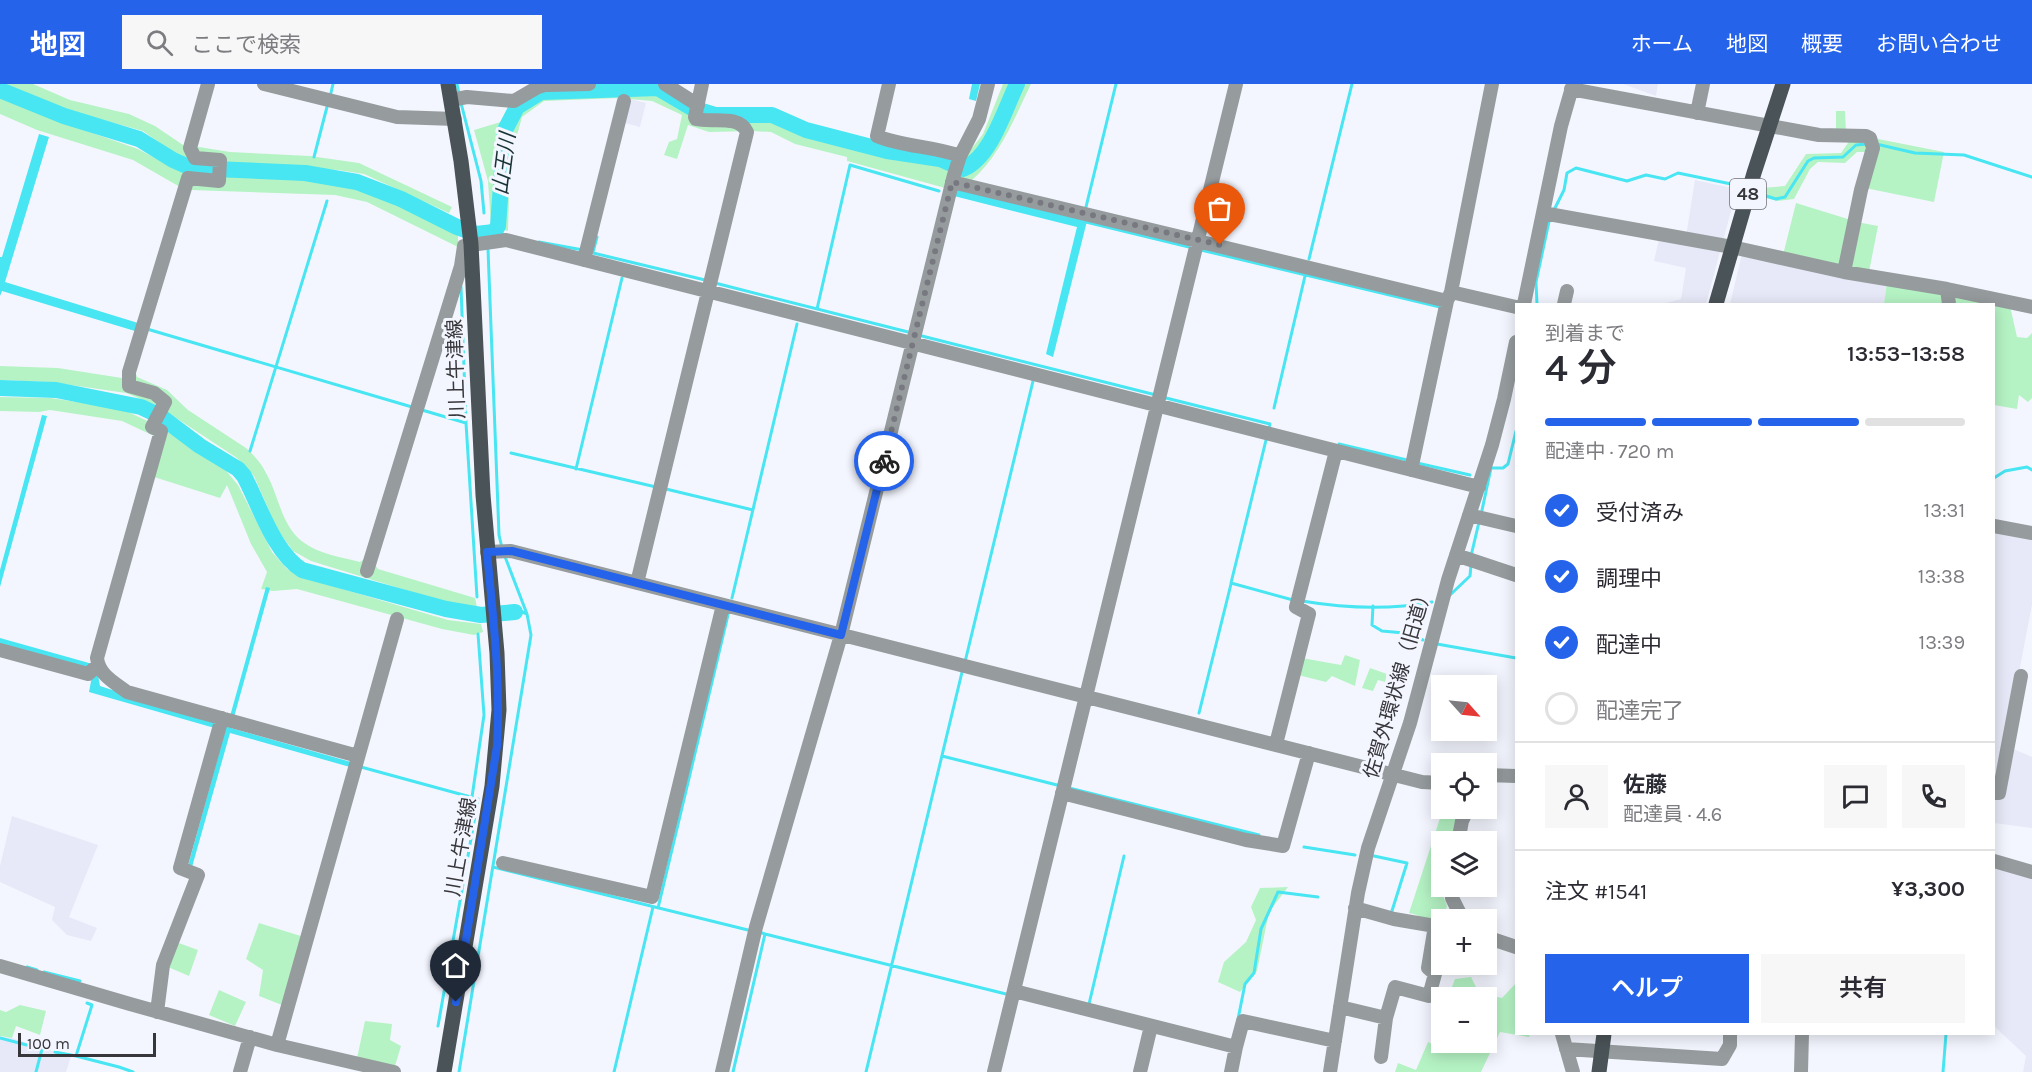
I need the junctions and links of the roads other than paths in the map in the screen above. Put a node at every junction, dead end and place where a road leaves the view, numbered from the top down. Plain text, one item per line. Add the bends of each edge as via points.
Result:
1 (208, 84) edge
2 (264, 84) edge
3 (448, 84) edge
4 (589, 84) edge
5 (665, 84) edge
6 (702, 84) edge
7 (888, 84) edge
8 (988, 84) edge
9 (1236, 84) edge
10 (1492, 84) edge
11 (1703, 84) edge
12 (1783, 84) edge
13 (548, 85) edge
14 (1572, 87) edge
15 (466, 90) edge
16 (451, 100) junction
17 (624, 101) dead end
18 (696, 111) junction
19 (1697, 113) junction
20 (454, 119) junction
21 (1769, 126) junction
22 (960, 156) junction
23 (953, 178) junction
24 (1543, 213) junction
25 (1197, 240) junction
26 (471, 244) junction
27 (1732, 247) junction
28 (585, 253) junction
29 (1844, 272) junction
30 (1947, 289) junction
31 (708, 291) junction
32 (1449, 296) junction
33 (1524, 303) edge
34 (1716, 303) edge
35 (1948, 303) edge
36 (2032, 306) edge
37 (1515, 307) edge
38 (912, 343) junction
39 (1515, 360) edge
40 (1156, 406) junction
41 (1336, 452) junction
42 (1411, 470) junction
43 (1479, 487) junction
44 (1476, 516) junction
45 (1515, 526) edge
46 (1995, 526) edge
47 (2032, 533) edge
48 (499, 551) junction
49 (1466, 557) junction
50 (367, 571) dead end
51 (1515, 575) edge
52 (637, 583) junction
53 (723, 605) junction
54 (397, 618) dead end
55 (841, 635) junction
56 (0, 650) edge
57 (93, 670) junction
58 (2021, 676) dead end
59 (1085, 696) junction
60 (225, 723) junction
61 (1276, 744) junction
62 (1309, 753) junction
63 (358, 756) junction
64 (1392, 774) junction
65 (1497, 775) edge
66 (1515, 776) edge
67 (1431, 782) edge
68 (1062, 793) junction
69 (1995, 793) edge
70 (1995, 861) edge
71 (503, 863) dead end
72 (2032, 872) edge
73 (1355, 908) junction
74 (1431, 925) edge
75 (1497, 941) edge
76 (1515, 947) edge
77 (1431, 955) edge
78 (0, 966) edge
79 (1431, 971) edge
80 (1435, 975) edge
81 (1014, 990) junction
82 (1340, 1007) junction
83 (157, 1012) junction
84 (1386, 1018) junction
85 (1150, 1026) junction
86 (1562, 1035) edge
87 (1604, 1035) edge
88 (1730, 1035) edge
89 (1802, 1035) edge
90 (250, 1037) junction
91 (1335, 1041) junction
92 (277, 1045) junction
93 (1236, 1047) junction
94 (1566, 1049) junction
95 (1601, 1051) junction
96 (1382, 1057) dead end
97 (1696, 1057) junction
98 (240, 1072) edge
99 (394, 1072) edge
100 (444, 1072) edge
101 (723, 1072) edge
102 (994, 1072) edge
103 (1140, 1072) edge
104 (1231, 1072) edge
105 (1330, 1072) edge
106 (1573, 1072) edge
107 (1599, 1072) edge
108 (1695, 1072) edge
109 (1801, 1072) edge

1 - 57 street via 190,148 195,158 220,160 219,182 188,178 129,372 129,386 154,393 165,402 152,427 161,431
2 - 20 street via 397,117
3 - 16 main road
4 - 13 street
5 - 18 street
6 - 18 street
7 - 22 street via 877,136
8 - 22 street via 979,119
9 - 25 street
10 - 32 street
11 - 19 street
12 - 21 main road, 48
13 - 15 street via 514,101
14 - 19 street
14 - 24 street
15 - 16 street
16 - 20 main road
17 - 28 street
18 - 31 street via 700,120 735,121 747,132
19 - 21 street
20 - 26 main road, 川上牛津線
21 - 27 main road, 48
21 - 29 street via 1819,135 1866,136 1872,143
22 - 23 street
23 - 25 street
23 - 38 street
24 - 27 street
24 - 33 street
25 - 32 street
25 - 40 street
26 - 28 street via 506,240
26 - 48 main road, 川上牛津線 via 483,495
26 - 50 street via 464,246
27 - 29 street
27 - 34 main road, 48
28 - 31 street
29 - 30 street
30 - 35 street
30 - 36 street
31 - 38 street
31 - 52 street
32 - 37 street
32 - 42 street
38 - 40 street
38 - 55 street
39 - 43 street, 佐賀外環状線（旧道）
40 - 41 street
40 - 59 street
41 - 42 street
41 - 61 street via 1298,600 1308,614
42 - 43 street
43 - 44 street, 佐賀外環状線（旧道）
44 - 45 street
44 - 49 street, 佐賀外環状線（旧道）
46 - 47 street
48 - 52 street
48 - 100 main road, 川上牛津線 via 491,600 499,701 497,746
49 - 51 street
49 - 64 street, 佐賀外環状線（旧道） via 1429,646 1410,723
52 - 53 street
53 - 55 street
53 - 71 street via 652,897
54 - 63 street
55 - 59 street
55 - 101 street via 754,931
56 - 57 street
57 - 60 street via 127,692
58 - 69 street via 1999,793
59 - 61 street
59 - 68 street
60 - 63 street
60 - 83 street via 180,868 198,875 163,965
61 - 62 street
62 - 64 street
62 - 68 street via 1283,846
63 - 92 street
64 - 67 street
64 - 73 street, 佐賀外環状線（旧道） via 1368,848
65 - 66 street
68 - 81 street
70 - 72 street
73 - 74 street
73 - 82 street, 佐賀外環状線（旧道）
75 - 76 street
77 - 79 street
78 - 83 street
80 - 84 street via 1429,996 1395,987
81 - 85 street
81 - 102 street
82 - 84 street
82 - 91 street, 佐賀外環状線（旧道）
83 - 90 street
84 - 96 street
85 - 93 street
85 - 103 street
86 - 94 street
87 - 95 main road
88 - 97 street via 1730,1045 1722,1059
89 - 109 street
90 - 92 street
90 - 98 street
91 - 93 street via 1243,1021
91 - 105 street, 佐賀外環状線（旧道）
92 - 99 street
93 - 104 street
94 - 95 street
94 - 106 street
95 - 97 street
95 - 107 main road
97 - 108 street

